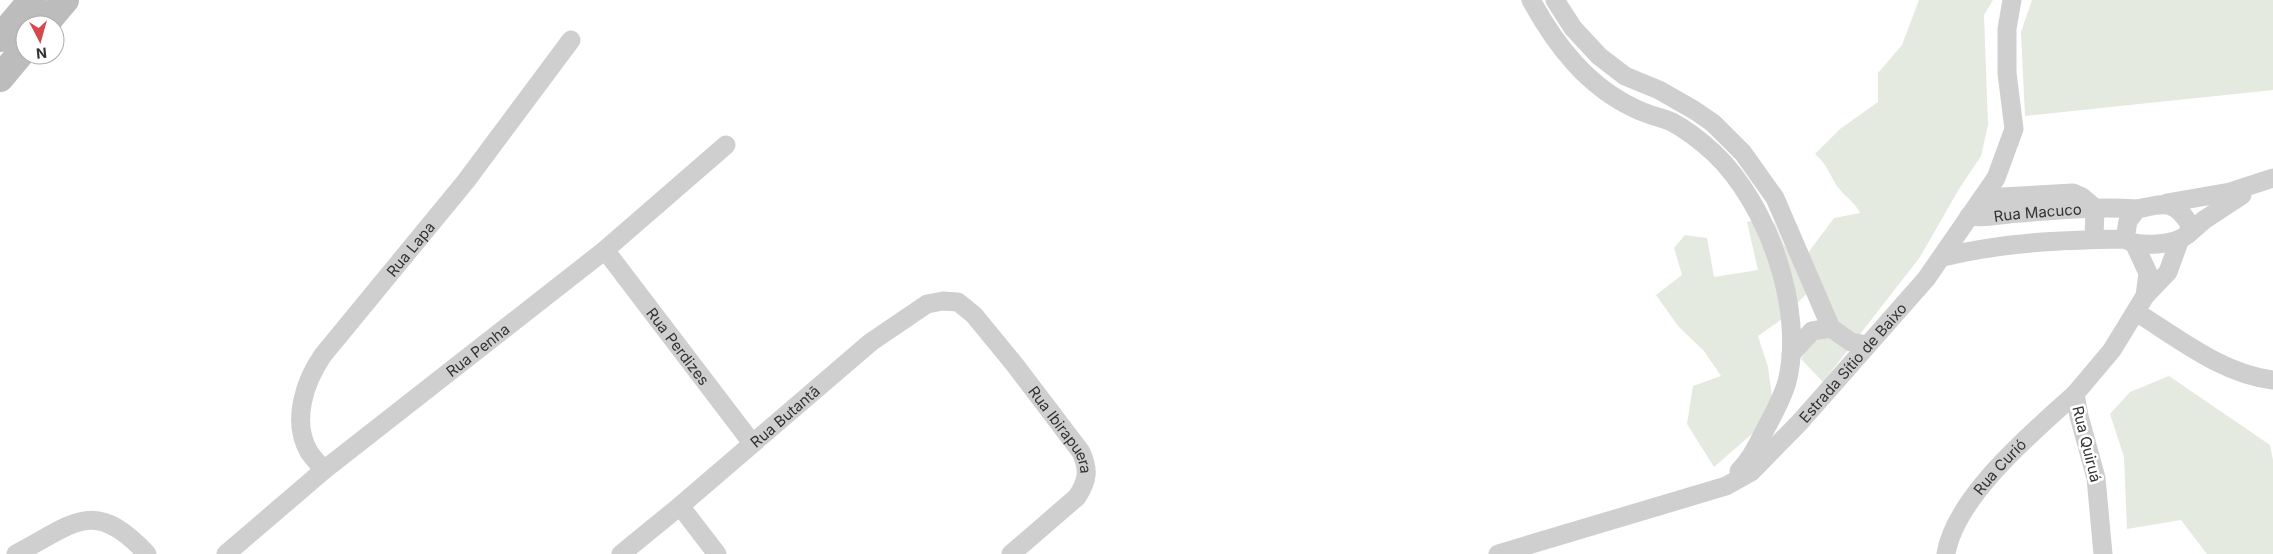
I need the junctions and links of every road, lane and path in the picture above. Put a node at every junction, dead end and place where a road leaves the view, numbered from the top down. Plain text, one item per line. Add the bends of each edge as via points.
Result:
1 (32, 0) edge
2 (65, 0) edge
3 (1532, 0) edge
4 (1555, 0) edge
5 (2012, 0) edge
6 (52, 15) edge
7 (0, 38) edge
8 (571, 40) dead end
9 (15, 60) edge
10 (0, 78) edge
11 (726, 145) dead end
12 (2266, 180) edge
13 (1982, 198) junction
14 (2167, 203) junction
15 (2094, 208) junction
16 (2136, 209) junction
17 (1975, 217) junction
18 (2184, 236) junction
19 (2094, 238) junction
20 (2130, 241) junction
21 (1981, 248) junction
22 (605, 250) junction
23 (1943, 257) junction
24 (958, 302) joint
25 (2140, 304) junction
26 (1838, 334) junction
27 (1867, 345) junction
28 (1791, 354) junction
29 (1854, 360) junction
30 (2273, 380) edge
31 (1786, 383) junction
32 (2075, 394) junction
33 (1812, 408) junction
34 (752, 443) junction
35 (324, 470) junction
36 (1726, 486) junction
37 (680, 506) junction
38 (16, 554) edge
39 (147, 554) edge
40 (226, 554) edge
41 (620, 554) edge
42 (716, 554) edge
43 (1011, 554) edge
44 (1498, 554) edge
45 (1946, 554) edge
46 (2103, 554) edge

1 - 7 street
2 - 6 street
3 - 28 street via 1562,50 1588,79 1637,110 1672,122 1695,138 1731,172 1764,227 1784,276 1792,322
4 - 26 street via 1573,28 1599,56 1625,76 1700,114 1743,154 1775,198
5 - 13 street, Estrada Sítio de Baixo via 2007,29 2007,73 2014,129 1996,178
8 - 35 street, Rua Lapa via 466,181 310,374 304,391 301,426 308,450
9 - 10 street
11 - 22 street, Rua Penha
12 - 14 street, Rua Quiruá via 2224,194
12 - 18 street, Rua Quiruá
13 - 15 street, Rua Macuco via 2073,193
13 - 17 street, Estrada Sítio de Baixo
14 - 16 street, Rua Macuco
14 - 18 street via 2177,208 2190,225
15 - 16 street, Rua Macuco
15 - 17 street, Rua Macuco
15 - 19 street, Rua Macuco
16 - 20 street via 2126,225
17 - 21 street, Rua Macuco
17 - 23 street, Estrada Sítio de Baixo
18 - 20 street, Rua Macuco via 2173,242
18 - 25 street, Rua Quiruá via 2168,272
19 - 20 street, Rua Macuco
19 - 21 street, Rua Macuco
20 - 25 street, Rua Quiruá via 2148,273
21 - 23 street, Rua Macuco
22 - 34 street, Rua Perdizes
22 - 35 street, Rua Penha
23 - 27 street, Estrada Sítio de Baixo
24 - 34 street, Rua Butantã via 927,304 908,315 870,342
24 - 43 street, Rua Ibirapuera via 974,315 1015,365 1081,452 1087,466 1085,485 1077,497
25 - 30 street via 2218,363
25 - 32 street, Rua Quiruá via 2112,350
26 - 27 street
26 - 28 street via 1812,331
26 - 29 street
27 - 29 street, Estrada Sítio de Baixo
28 - 31 street
29 - 33 street, Estrada Sítio de Baixo
31 - 33 street via 1796,402
31 - 36 street via 1756,449
32 - 45 street, Rua Curió via 2015,448 1964,510 1951,532
32 - 46 street, Rua Quiruá via 2096,478
33 - 36 street, Estrada Sítio de Baixo via 1751,472
34 - 37 street, Rua Butantã
35 - 40 street, Rua Penha
36 - 44 street, Estrada Sítio de Baixo
37 - 41 street, Rua Butantã
37 - 42 street
38 - 39 street via 69,525 89,519 108,522 128,534

